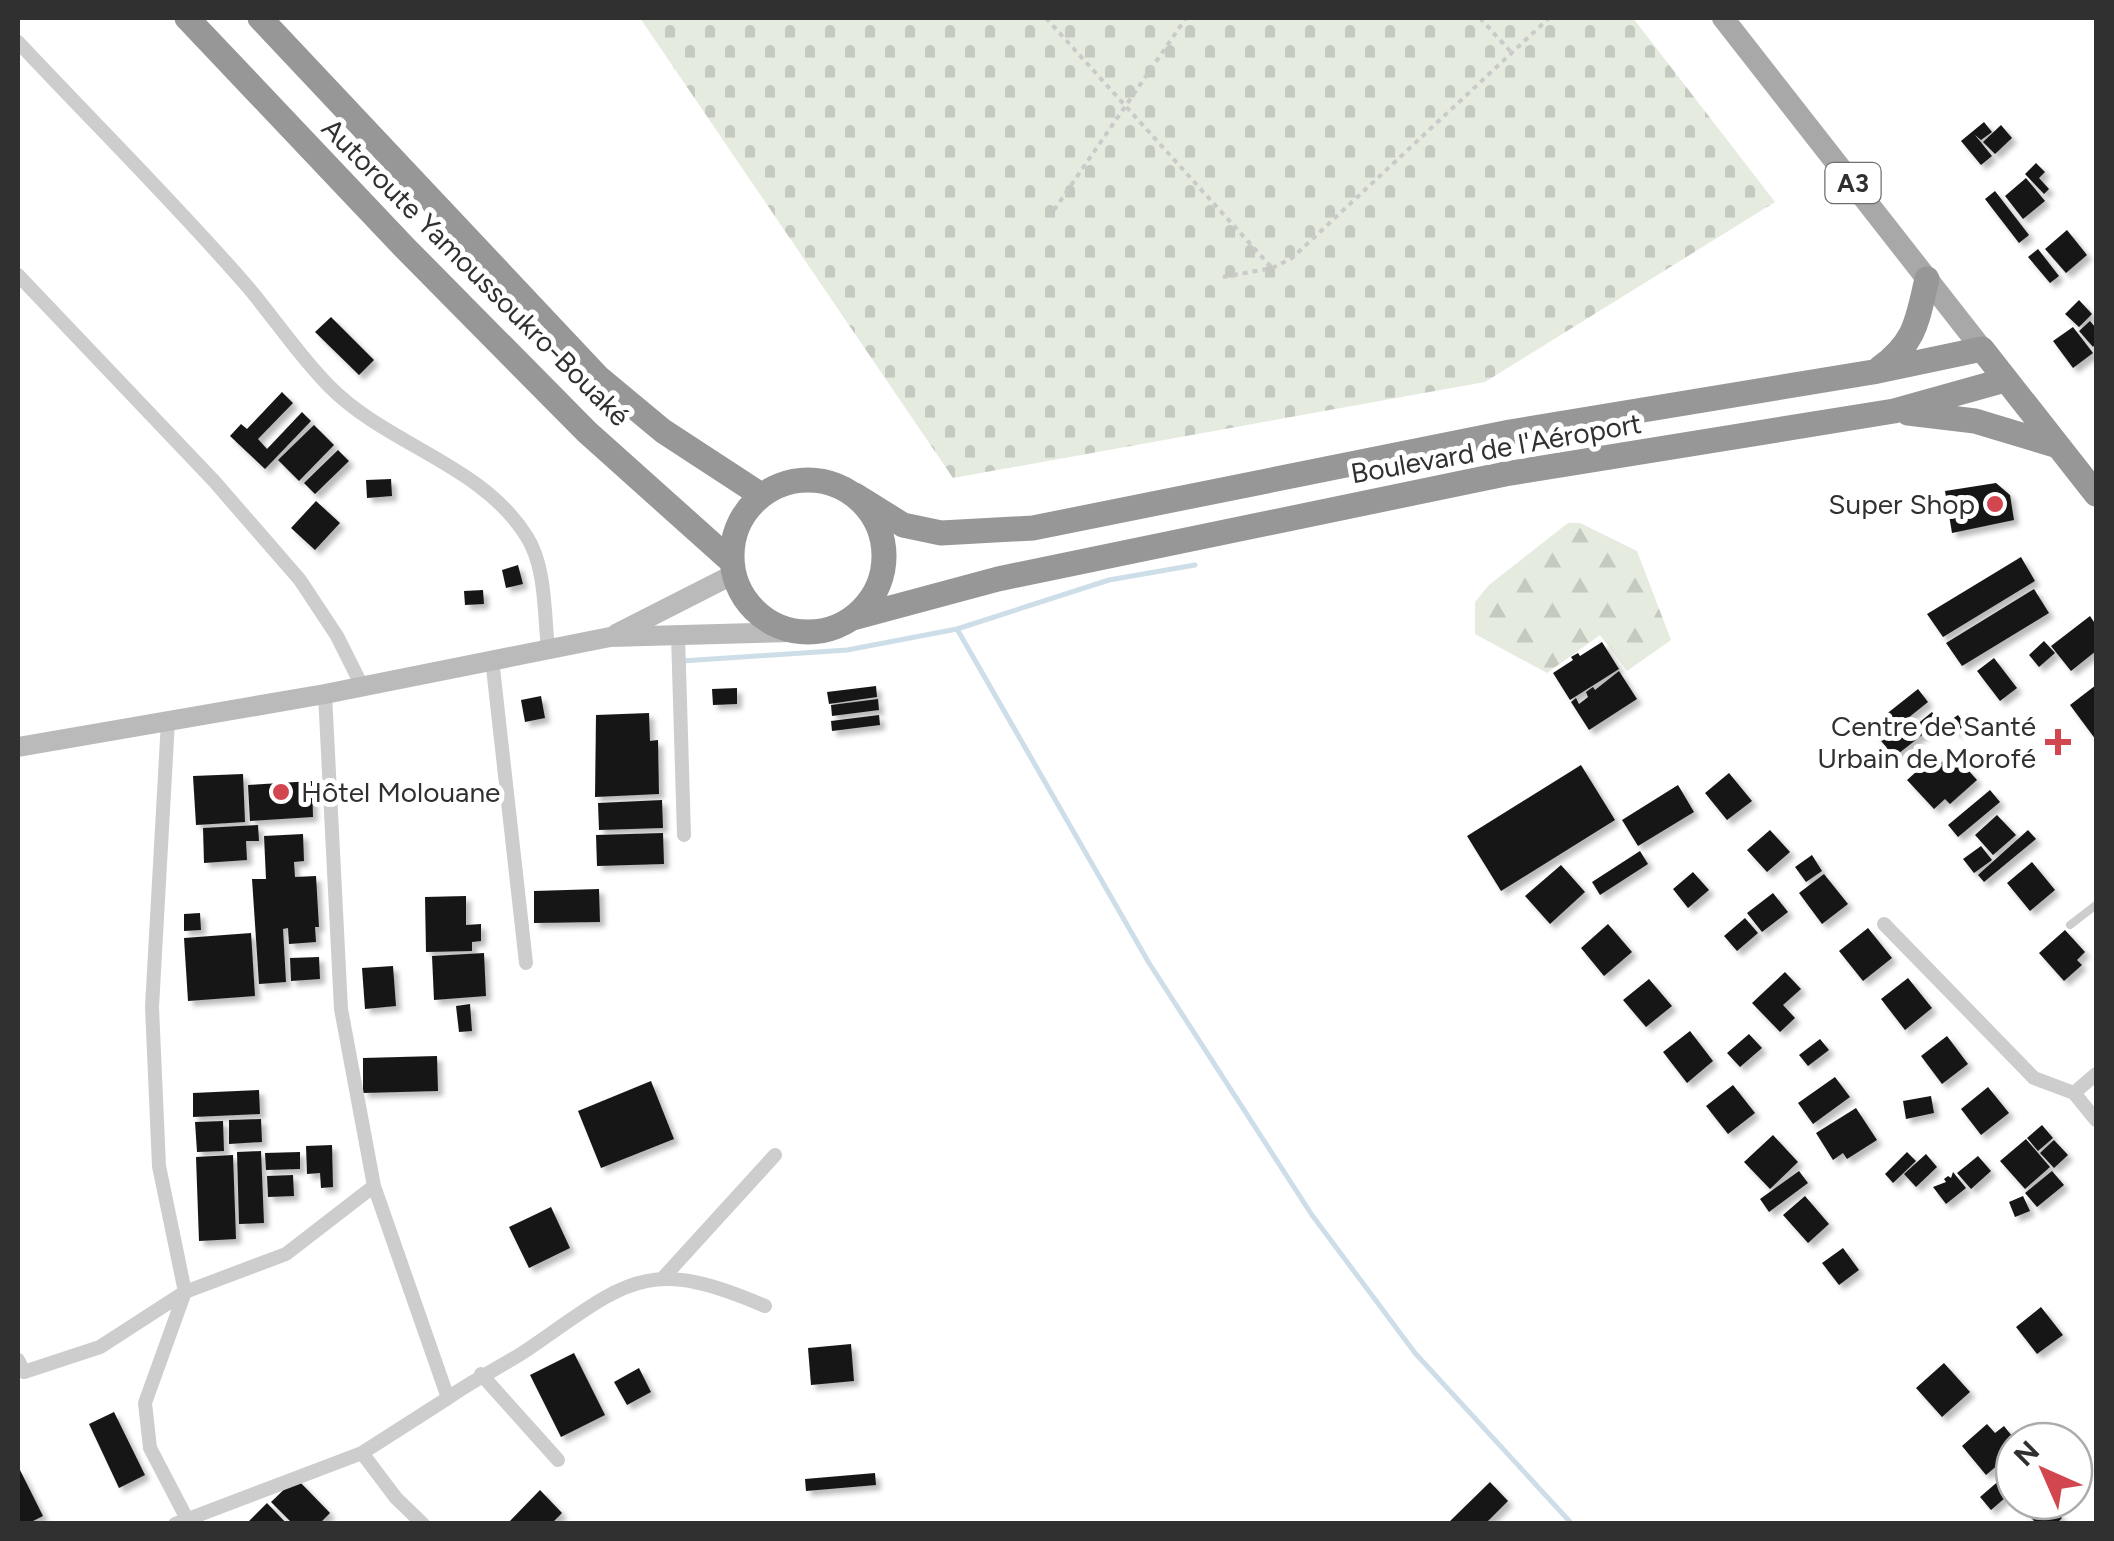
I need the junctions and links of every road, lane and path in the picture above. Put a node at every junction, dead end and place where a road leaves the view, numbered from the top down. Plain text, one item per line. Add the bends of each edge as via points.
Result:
1 (187, 18) edge
2 (260, 18) edge
3 (1046, 18) edge
4 (1186, 18) edge
5 (1480, 18) edge
6 (1549, 18) edge
7 (1724, 18) edge
8 (18, 42) edge
9 (1510, 52) junction
10 (1123, 105) junction
11 (1054, 210) dead end
12 (1272, 268) junction
13 (18, 275) edge
14 (1224, 278) dead end
15 (1927, 279) junction
16 (1982, 349) junction
17 (1874, 372) junction
18 (2006, 380) junction
19 (1894, 411) junction
20 (2058, 446) junction
21 (2096, 494) edge
22 (761, 495) junction
23 (855, 495) junction
24 (732, 567) junction
25 (853, 618) junction
26 (794, 632) junction
27 (678, 636) junction
28 (610, 638) junction
29 (548, 648) junction
30 (492, 660) junction
31 (362, 686) junction
32 (326, 694) junction
33 (168, 721) junction
34 (18, 747) edge
35 (684, 835) dead end
36 (2096, 906) edge
37 (1884, 924) dead end
38 (2070, 925) dead end
39 (526, 962) dead end
40 (2096, 1074) edge
41 (2074, 1093) junction
42 (2096, 1120) edge
43 (775, 1155) dead end
44 (374, 1186) junction
45 (662, 1279) junction
46 (185, 1292) junction
47 (765, 1306) dead end
48 (18, 1360) edge
49 (482, 1374) junction
50 (448, 1398) junction
51 (362, 1453) junction
52 (558, 1460) dead end
53 (185, 1521) edge
54 (423, 1524) edge

1 - 24 highway, Autoroute Yamoussoukro-Bouaké via 406,249
2 - 22 highway, Autoroute Yamoussoukro-Bouaké via 598,377 663,431
3 - 10 path
4 - 10 path
5 - 9 path
6 - 9 path
7 - 15 main road, A3
8 - 29 street via 246,285 330,387 502,504 538,560
9 - 12 path via 1292,258
10 - 11 path
10 - 12 path
12 - 14 path
13 - 31 street via 300,580
15 - 16 main road, A3
15 - 17 highway via 1902,352
16 - 17 highway, Boulevard de l'Aéroport
16 - 18 highway, A3
17 - 23 highway, Boulevard de l'Aéroport via 1510,432 1033,528 942,534 903,525
18 - 19 highway, Boulevard de l'Aéroport
18 - 20 highway, A3
19 - 20 highway via 1975,421
19 - 25 highway, Boulevard de l'Aéroport via 1505,474 998,579
20 - 21 highway, A3
22 - 23 highway via 808,479
22 - 24 highway via 733,536
23 - 25 highway via 876,523 885,557 870,601
24 - 26 highway via 750,608
24 - 28 street
25 - 26 highway via 815,633
26 - 27 street
27 - 28 street
27 - 35 street
28 - 29 street
29 - 30 street
30 - 31 street
30 - 39 street
31 - 32 street
32 - 33 street
32 - 44 street via 341,1009
33 - 34 street
33 - 46 street via 152,1007 159,1166
36 - 38 lane
37 - 41 street via 2034,1078
40 - 41 street
41 - 42 street
43 - 45 street
44 - 46 street via 286,1254
44 - 50 street
45 - 47 street via 723,1288
45 - 49 street via 638,1280 604,1296
46 - 48 street via 100,1347 24,1372
46 - 53 street via 145,1403 150,1448
49 - 50 street
49 - 52 street
50 - 51 street
51 - 53 street
51 - 54 street

